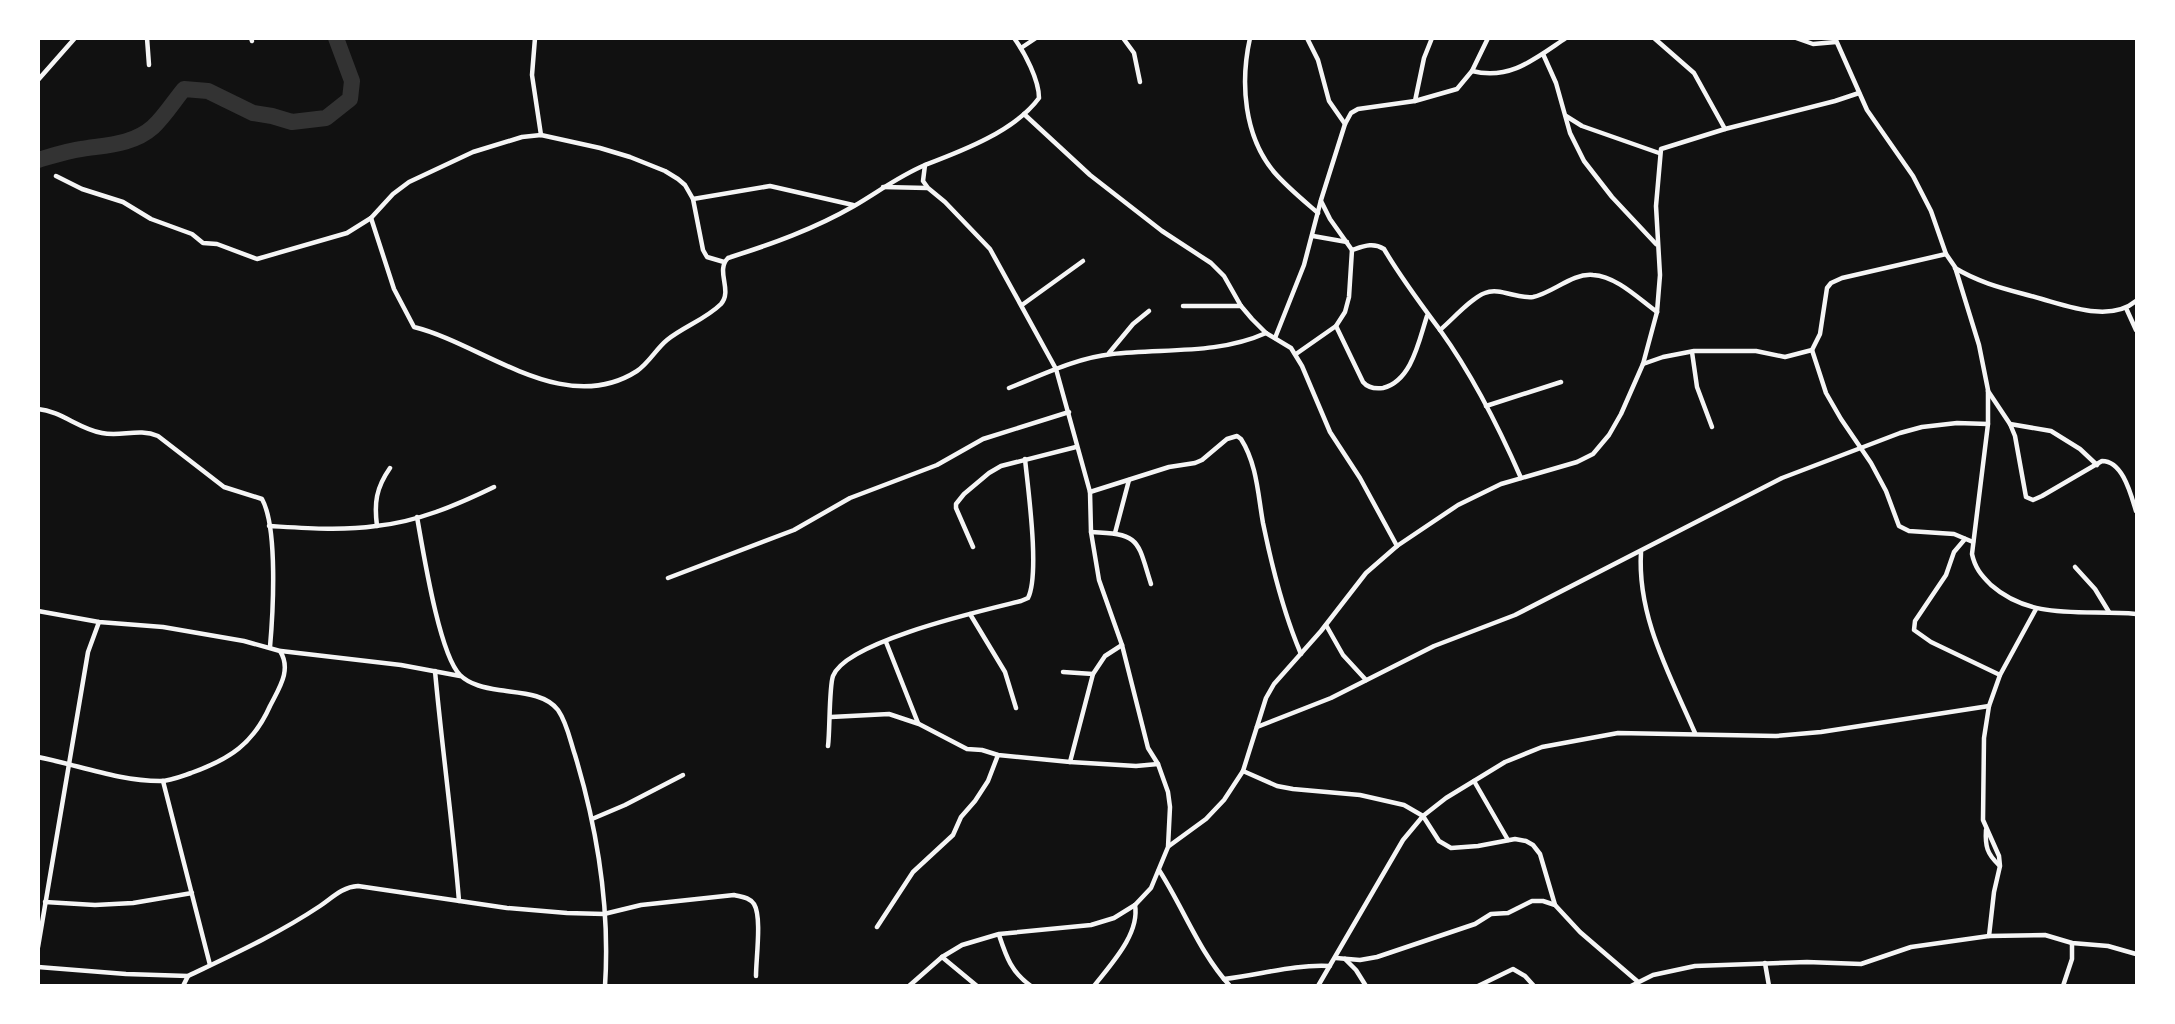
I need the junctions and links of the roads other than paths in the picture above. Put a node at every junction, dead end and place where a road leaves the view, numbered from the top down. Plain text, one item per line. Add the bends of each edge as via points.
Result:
1 (75, 38) edge
2 (147, 38) edge
3 (535, 38) edge
4 (1014, 38) edge
5 (1036, 38) edge
6 (1123, 38) edge
7 (1250, 38) edge
8 (1307, 38) edge
9 (1432, 38) edge
10 (1488, 38) edge
11 (1566, 38) edge
12 (1654, 38) edge
13 (1796, 38) edge
14 (1836, 40) edge
15 (1021, 48) junction
16 (1543, 54) junction
17 (149, 65) dead end
18 (1472, 71) junction
19 (38, 80) edge
20 (1140, 82) dead end
21 (1859, 93) junction
22 (1415, 101) junction
23 (1024, 114) junction
24 (1564, 115) junction
25 (1345, 124) junction
26 (1725, 129) junction
27 (541, 135) junction
28 (1659, 153) junction
29 (925, 165) junction
30 (56, 176) dead end
31 (881, 187) junction
32 (928, 188) junction
33 (693, 199) junction
34 (1321, 200) junction
35 (854, 206) junction
36 (1318, 213) junction
37 (371, 218) junction
38 (1313, 236) junction
39 (1348, 243) junction
40 (1657, 245) junction
41 (1352, 250) junction
42 (1946, 254) junction
43 (1083, 261) dead end
44 (724, 262) junction
45 (1955, 267) junction
46 (2137, 301) edge
47 (1022, 305) junction
48 (1183, 306) dead end
49 (1241, 306) junction
50 (2126, 308) junction
51 (1149, 311) dead end
52 (1657, 312) junction
53 (1427, 316) junction
54 (1336, 326) junction
55 (1440, 330) junction
56 (2137, 330) edge
57 (1266, 333) junction
58 (1275, 338) junction
59 (1812, 350) junction
60 (1692, 352) junction
61 (1108, 354) junction
62 (1296, 354) junction
63 (1643, 364) junction
64 (1056, 369) junction
65 (1562, 382) dead end
66 (1009, 388) dead end
67 (1988, 390) junction
68 (1486, 406) junction
69 (38, 409) edge
70 (1069, 412) junction
71 (1988, 424) junction
72 (2010, 424) junction
73 (1712, 427) dead end
74 (1076, 446) junction
75 (1860, 447) junction
76 (1025, 459) junction
77 (2097, 465) junction
78 (390, 468) dead end
79 (1521, 478) junction
80 (1129, 479) junction
81 (494, 487) dead end
82 (1090, 492) junction
83 (2137, 511) edge
84 (417, 517) junction
85 (269, 526) junction
86 (377, 526) junction
87 (1091, 532) junction
88 (1115, 533) junction
89 (1965, 539) junction
90 (1973, 542) junction
91 (1397, 546) junction
92 (973, 547) dead end
93 (1641, 551) junction
94 (2075, 567) dead end
95 (668, 578) dead end
96 (1151, 584) dead end
97 (2036, 609) junction
98 (38, 611) edge
99 (2109, 612) junction
100 (970, 614) junction
101 (2137, 614) edge
102 (99, 622) junction
103 (1326, 625) junction
104 (886, 642) junction
105 (1122, 645) junction
106 (270, 648) junction
107 (280, 651) junction
108 (1301, 654) junction
109 (436, 671) junction
110 (1063, 672) dead end
111 (1093, 674) junction
112 (2000, 675) junction
113 (460, 676) junction
114 (1366, 680) junction
115 (1989, 706) junction
116 (1016, 708) dead end
117 (831, 718) junction
118 (919, 724) junction
119 (1257, 727) junction
120 (1695, 733) junction
121 (828, 746) dead end
122 (998, 755) junction
123 (38, 757) edge
124 (1070, 762) junction
125 (69, 763) junction
126 (1158, 764) junction
127 (1243, 771) junction
128 (682, 775) dead end
129 (163, 781) junction
130 (1474, 781) junction
131 (1423, 816) junction
132 (592, 819) junction
133 (1986, 830) junction
134 (1508, 840) junction
135 (1168, 847) junction
136 (2000, 866) junction
137 (1159, 870) junction
138 (192, 893) junction
139 (459, 901) junction
140 (45, 902) junction
141 (1135, 905) junction
142 (1555, 905) junction
143 (604, 914) junction
144 (877, 927) dead end
145 (999, 934) junction
146 (1989, 936) junction
147 (2072, 943) junction
148 (38, 947) edge
149 (2137, 954) edge
150 (943, 957) junction
151 (1336, 958) junction
152 (1345, 959) junction
153 (1765, 963) junction
154 (210, 965) junction
155 (1330, 966) junction
156 (38, 968) edge
157 (188, 976) junction
158 (756, 976) dead end
159 (1223, 979) junction
160 (1637, 981) junction
161 (183, 985) edge
162 (605, 985) edge
163 (909, 985) edge
164 (977, 985) edge
165 (1031, 985) edge
166 (1094, 985) edge
167 (1230, 985) edge
168 (1318, 985) edge
169 (1366, 985) edge
170 (1478, 985) edge
171 (1534, 985) edge
172 (1632, 985) edge
173 (1769, 985) edge
174 (2063, 985) edge

1 - 19 street
2 - 17 street
3 - 27 street via 533,75
4 - 15 street
5 - 15 street
6 - 20 street via 1134,53
7 - 36 street via 1245,101 1258,146 1273,171
8 - 25 street via 1329,101
9 - 22 street
10 - 18 street
11 - 16 street
12 - 26 street via 1694,73
13 - 14 street via 1813,44
14 - 21 street
15 - 23 street via 1039,94
16 - 18 street via 1503,73
16 - 24 street
18 - 22 street via 1457,89
21 - 26 street
21 - 42 street via 1913,176
22 - 25 street via 1358,109
23 - 29 street via 972,146
23 - 49 street via 1105,188 1211,264 1224,276
24 - 28 street via 1582,126
24 - 40 street via 1584,161
25 - 34 street
26 - 28 street via 1663,146
27 - 33 street via 600,148 665,171 685,186
27 - 37 street via 486,148 426,172 393,194
28 - 40 street
29 - 31 street
29 - 32 street via 922,177
30 - 37 street via 123,202 203,243 257,259 347,233
31 - 32 street
31 - 35 street
32 - 47 street via 990,249
33 - 35 street via 771,186
33 - 44 street via 703,250 707,257
34 - 36 street
34 - 39 street
35 - 44 street
36 - 38 street
37 - 44 street via 394,289 414,327 519,371 571,385 609,382 640,369 664,342 720,304 726,289
38 - 39 street
38 - 58 street
39 - 41 street
40 - 52 street
41 - 53 street via 1368,244 1384,249
41 - 54 street via 1349,297
42 - 45 street
42 - 59 street via 1831,283
43 - 47 street
45 - 50 street via 1975,280 2065,306 2106,311
45 - 67 street
46 - 50 street
47 - 64 street
48 - 49 street
49 - 57 street
50 - 56 street
51 - 61 street
52 - 55 street via 1620,286 1594,275 1533,296 1483,294
52 - 63 street
53 - 54 street via 1410,365 1382,388 1363,382
53 - 55 street
54 - 62 street
55 - 68 street
57 - 58 street
57 - 61 street via 1205,348
58 - 62 street
59 - 60 street via 1785,357 1756,351
59 - 75 street via 1826,393
60 - 63 street
60 - 73 street via 1697,387
61 - 64 street
62 - 91 street via 1330,432
63 - 79 street via 1622,414 1593,454
64 - 66 street
64 - 70 street
65 - 68 street
67 - 71 street
67 - 72 street
68 - 79 street
69 - 85 street via 101,433 138,431 158,436 224,487 262,499
70 - 74 street
70 - 95 street via 983,439 937,465 850,498 793,530
71 - 75 street via 1922,427
71 - 90 street
72 - 77 street via 2051,431
72 - 77 street via 2028,498 2042,496
74 - 76 street
74 - 82 street
75 - 89 street via 1886,491 1899,526
75 - 93 street via 1782,478
76 - 92 street via 989,473 956,504
76 - 100 street via 1033,562 1030,594 1021,601
77 - 83 street via 2108,461 2115,466
78 - 86 street via 376,492
79 - 91 street via 1458,505
80 - 82 street
80 - 88 street
80 - 108 street via 1195,463 1227,439 1241,439 1256,481 1290,629
81 - 84 street
82 - 87 street
84 - 86 street
84 - 113 street via 449,659
85 - 86 street
85 - 106 street via 273,574
87 - 88 street
87 - 105 street via 1099,580
88 - 96 street via 1138,546
89 - 90 street
89 - 112 street via 1915,621 1914,630
90 - 97 street via 1974,564 1983,577 2010,599
91 - 103 street via 1366,573
93 - 114 street via 1515,615 1434,646
93 - 120 street via 1648,622
94 - 99 street
97 - 99 street
97 - 112 street
98 - 102 street
99 - 101 street
100 - 104 street
100 - 116 street via 1004,672
102 - 106 street via 163,627
102 - 125 street via 88,652
103 - 108 street
103 - 114 street via 1343,655
104 - 117 street via 840,666 833,677
104 - 118 street
105 - 111 street via 1105,656
105 - 126 street via 1148,748
106 - 107 street
107 - 109 street
107 - 129 street via 286,664 284,675 263,721 247,743 210,766
108 - 119 street via 1274,684
109 - 113 street
109 - 139 street
110 - 111 street
111 - 124 street
112 - 115 street
113 - 132 street via 475,685 546,700 557,710 568,731
114 - 119 street
115 - 120 street via 1821,732 1776,736
115 - 133 street via 1983,759
117 - 118 street via 889,714
117 - 121 street
118 - 122 street via 967,749
119 - 127 street
120 - 130 street via 1618,733 1577,739 1505,762
122 - 124 street
122 - 144 street via 988,780 953,835 913,872
123 - 125 street
124 - 126 street
125 - 129 street
125 - 140 street
126 - 135 street via 1170,807
127 - 131 street via 1277,786 1384,799
127 - 135 street via 1206,819
128 - 132 street
129 - 138 street
130 - 131 street
130 - 134 street
131 - 134 street via 1445,846
131 - 151 street via 1403,840
132 - 143 street
133 - 136 street
133 - 136 street via 1988,852
134 - 142 street via 1527,841 1540,854
135 - 137 street
136 - 146 street
137 - 141 street via 1151,888
137 - 159 street via 1200,947
138 - 140 street via 133,903
138 - 154 street
139 - 143 street
139 - 154 street via 349,887 292,924
140 - 148 street
141 - 145 street via 1091,925
141 - 166 street via 1134,928
142 - 152 street via 1532,901 1377,957
142 - 160 street
143 - 158 street via 641,905 734,895 748,898 755,906 758,927
143 - 162 street
145 - 150 street via 962,945
145 - 165 street via 1010,966
146 - 147 street via 2045,935
146 - 153 street via 1911,947 1861,964
147 - 149 street
147 - 174 street
150 - 163 street
150 - 164 street
151 - 152 street
151 - 155 street
152 - 169 street
153 - 160 street via 1695,966
153 - 173 street
154 - 157 street
155 - 159 street
155 - 168 street
156 - 157 street
157 - 161 street
159 - 167 street
160 - 172 street
170 - 171 street via 1513,969

